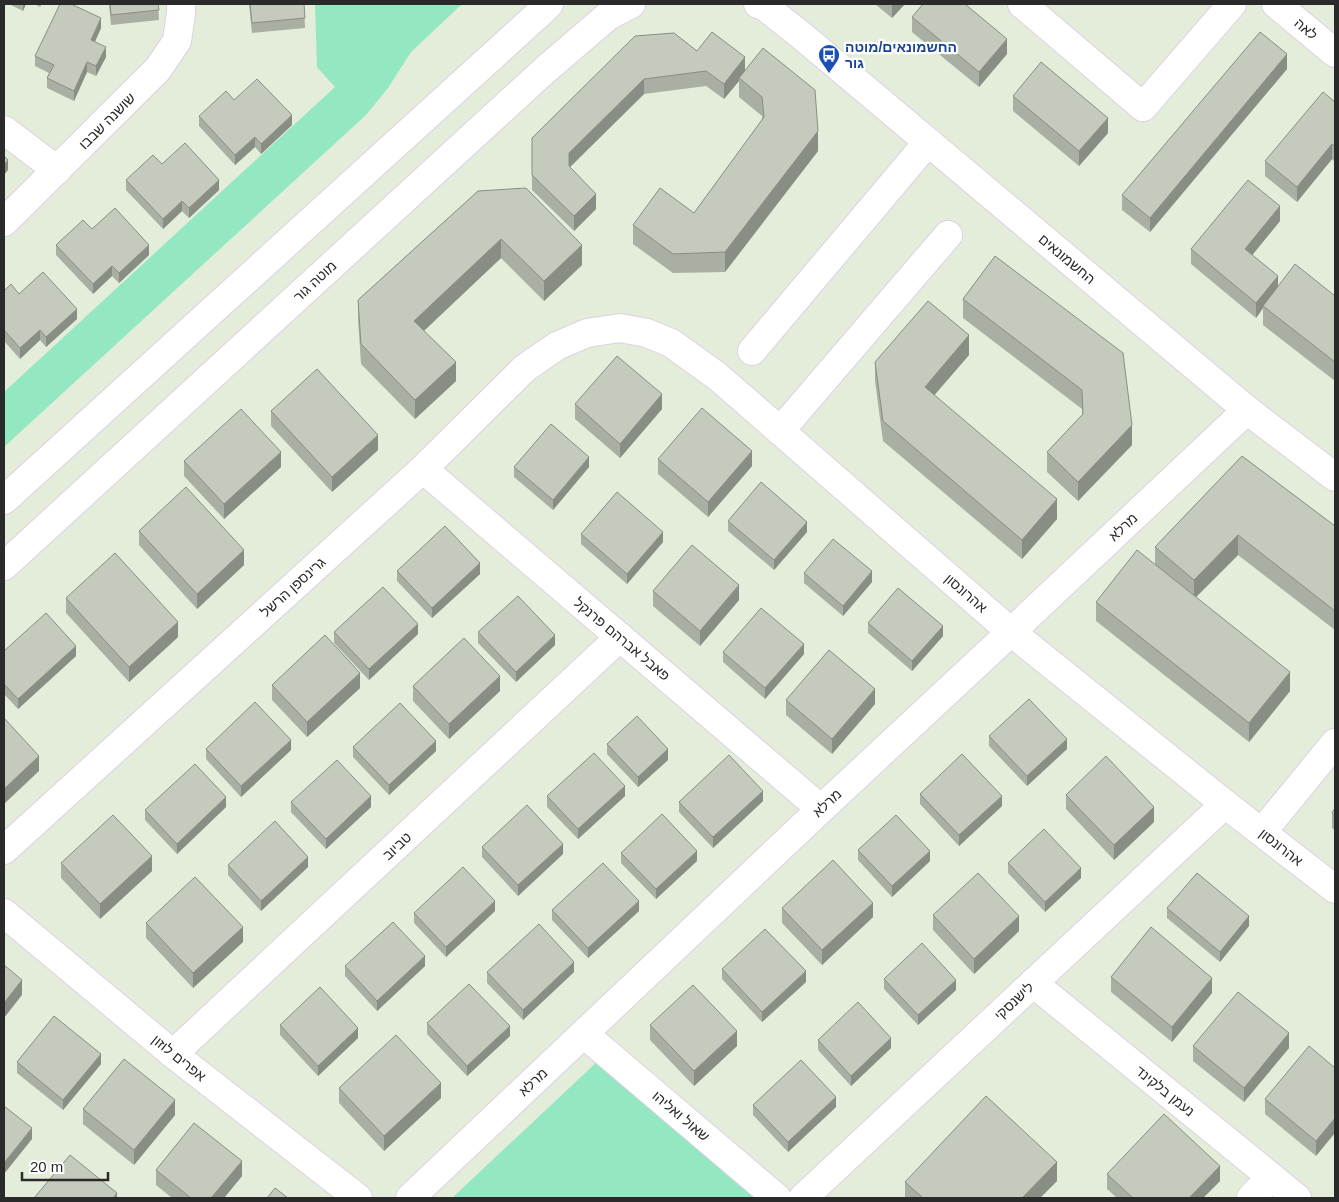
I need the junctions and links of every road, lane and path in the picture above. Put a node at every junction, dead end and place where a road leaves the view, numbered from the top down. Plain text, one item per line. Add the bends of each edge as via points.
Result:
1 (181, 4) edge
2 (549, 4) edge
3 (631, 4) edge
4 (758, 4) edge
5 (773, 4) edge
6 (1022, 4) edge
7 (1232, 4) edge
8 (1276, 4) edge
9 (802, 36) junction
10 (1335, 53) edge
11 (4, 130) edge
12 (928, 142) junction
13 (57, 170) junction
14 (4, 222) edge
15 (948, 235) dead end
16 (587, 333) joint
17 (752, 351) dead end
18 (1247, 410) junction
19 (780, 431) junction
20 (423, 469) junction
21 (1335, 477) edge
22 (4, 500) edge
23 (4, 566) edge
24 (1011, 632) junction
25 (620, 637) junction
26 (1335, 742) edge
27 (1224, 804) junction
28 (821, 808) junction
29 (1262, 832) junction
30 (4, 850) edge
31 (1335, 889) edge
32 (4, 912) edge
33 (1033, 983) junction
34 (584, 1034) junction
35 (173, 1054) junction
36 (1271, 1177) junction
37 (358, 1198) edge
38 (410, 1198) edge
39 (777, 1198) edge
40 (803, 1198) edge
41 (1251, 1198) edge
42 (1297, 1198) edge

1 - 13 street, שושנה שבבו via 177,41 158,69
2 - 22 street
3 - 23 street, מוטה גור via 608,16 545,70
4 - 9 street, החשמונאים
5 - 9 street, החשמונאים
6 - 7 street via 1143,107
8 - 10 street, לאה
9 - 12 street, החשמונאים
11 - 13 street
12 - 17 street
12 - 18 street, החשמונאים
13 - 14 street, שושנה שבבו
15 - 19 street
16 - 19 street, אהרונסון via 620,328 647,333 671,343 717,376
16 - 20 street, גרינספן הרשל via 556,346 526,368
18 - 21 street, החשמונאים
18 - 24 street, מרלא
19 - 24 street, אהרונסון
20 - 25 street, פאבל אברהם פרנקל
20 - 30 street, גרינספן הרשל
24 - 27 street, אהרונסון
24 - 28 street, מרלא
25 - 28 street, פאבל אברהם פרנקל
25 - 35 street, טביוב
26 - 29 street
27 - 29 street, אהרונסון
27 - 33 street, לישנסקי
28 - 34 street, מרלא
29 - 31 street, אהרונסון
32 - 35 street, אפרים לוזון
33 - 36 street, נעמן בלקינד
33 - 40 street, לישנסקי
34 - 38 street, מרלא
34 - 39 street, שאול ואליהו
35 - 37 street, אפרים לוזון
36 - 41 street
36 - 42 street, נעמן בלקינד

